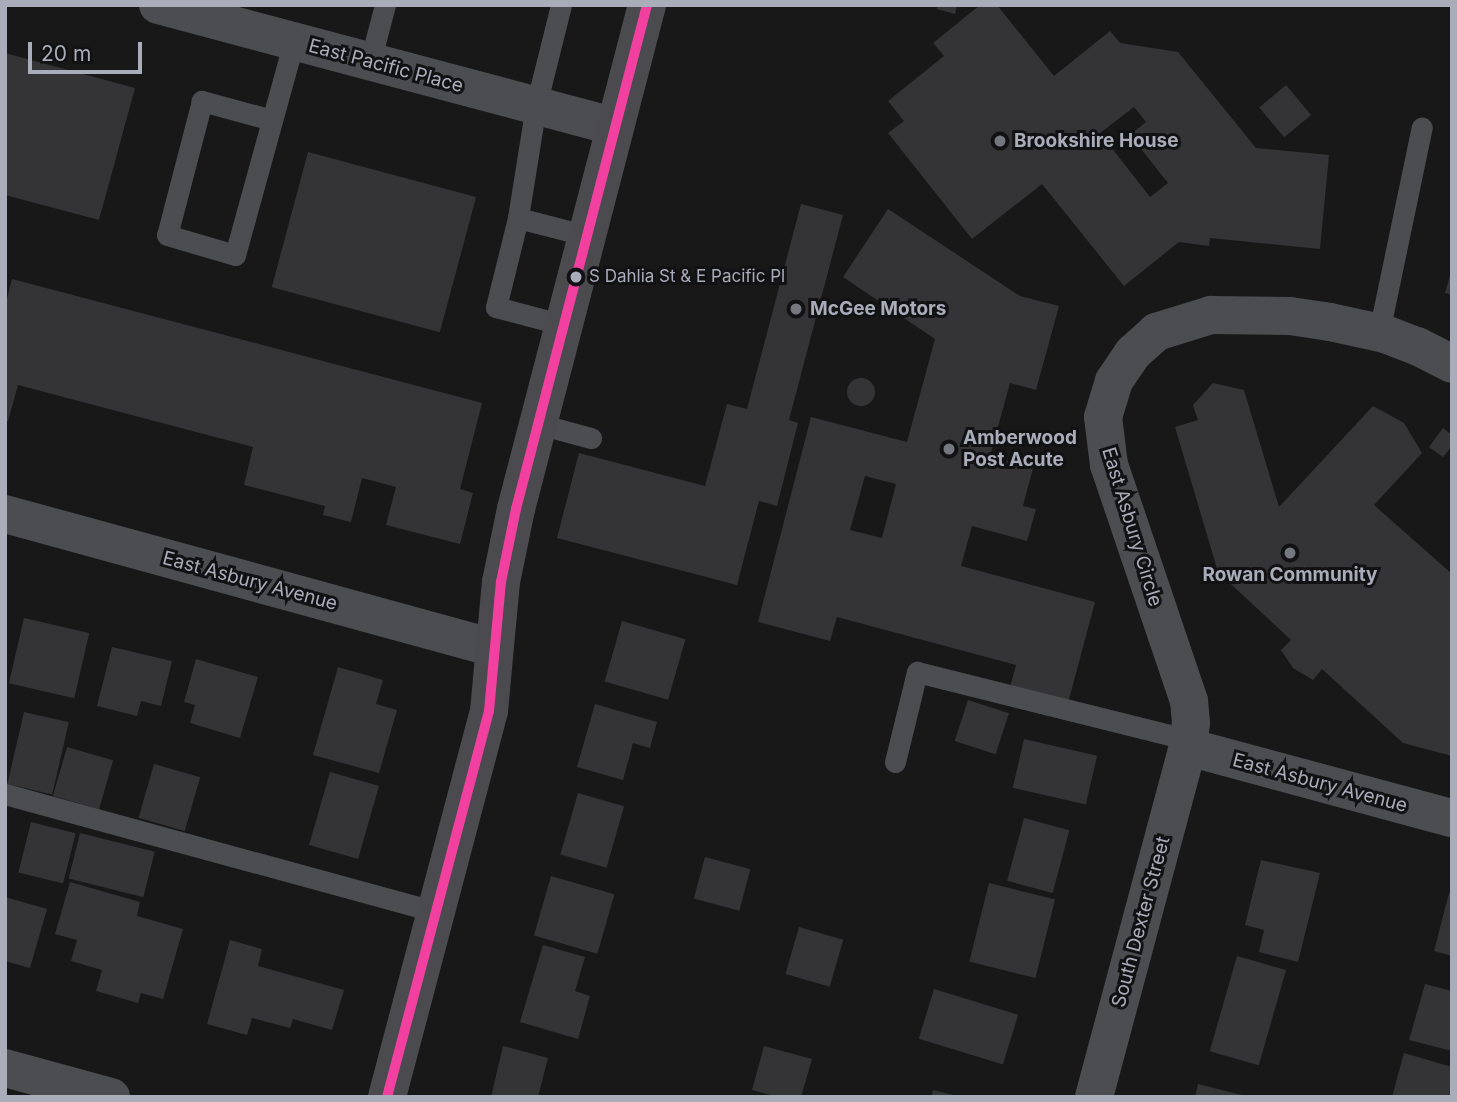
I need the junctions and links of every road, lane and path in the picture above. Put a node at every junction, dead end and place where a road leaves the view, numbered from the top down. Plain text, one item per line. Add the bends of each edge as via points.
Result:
1 (158, 5) edge
2 (385, 5) edge
3 (561, 5) edge
4 (647, 5) edge
5 (294, 41) junction
6 (370, 62) junction
7 (536, 105) junction
8 (272, 120) junction
9 (615, 127) junction
10 (1422, 127) dead end
11 (518, 218) junction
12 (588, 236) junction
13 (564, 325) junction
14 (1379, 332) junction
15 (1452, 364) edge
16 (539, 424) junction
17 (591, 438) dead end
18 (5, 514) edge
19 (494, 648) junction
20 (1189, 744) junction
21 (895, 762) dead end
22 (5, 794) edge
23 (1452, 818) edge
24 (436, 912) junction
25 (5, 1068) edge
26 (111, 1097) edge
27 (387, 1097) edge
28 (1094, 1097) edge

1 - 5 street, East Pacific Place
2 - 6 lane
3 - 7 lane
4 - 9 street
5 - 6 street, East Pacific Place
5 - 8 lane
6 - 7 street, East Pacific Place
7 - 9 street, East Pacific Place
7 - 11 lane
8 - 8 lane via 235,255 167,235 202,101
9 - 12 street
10 - 14 lane
11 - 12 lane
11 - 13 lane via 496,307
12 - 13 street
13 - 16 street
14 - 15 street, East Asbury Circle
14 - 20 street, East Asbury Circle via 1290,316 1211,315 1156,332 1133,353 1114,381 1103,417 1108,466 1189,701
16 - 17 lane
16 - 19 street via 507,550
18 - 19 street, East Asbury Avenue
19 - 24 street via 489,711
20 - 21 lane via 917,672
20 - 23 street, East Asbury Avenue
20 - 28 street, South Dexter Street
22 - 24 lane
24 - 27 street
25 - 26 street

